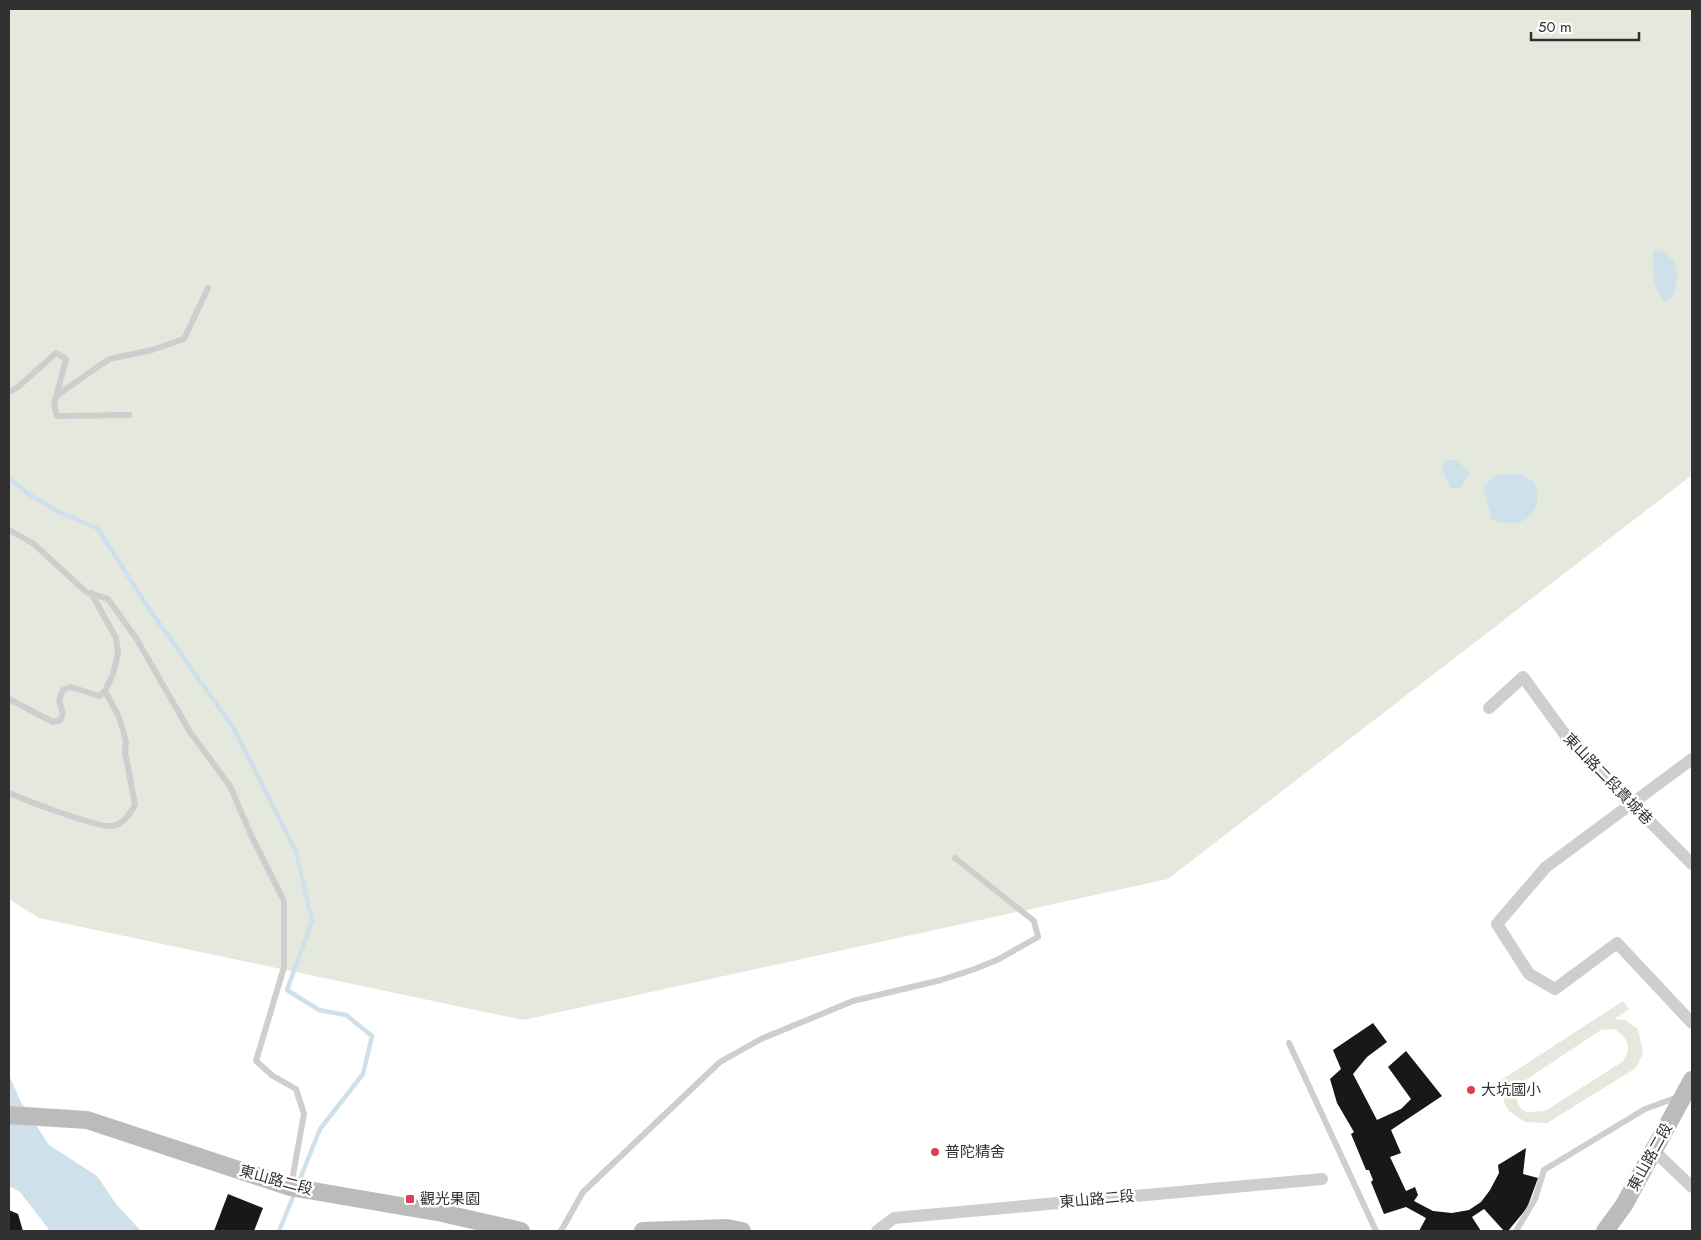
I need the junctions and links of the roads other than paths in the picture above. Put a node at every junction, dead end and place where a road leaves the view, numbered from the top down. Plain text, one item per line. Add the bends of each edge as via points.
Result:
1 (208, 288) dead end
2 (9, 392) edge
3 (56, 396) junction
4 (129, 415) dead end
5 (9, 530) edge
6 (91, 593) junction
7 (105, 691) junction
8 (9, 699) edge
9 (1489, 708) dead end
10 (1692, 758) edge
11 (9, 793) edge
12 (1630, 803) junction
13 (954, 858) dead end
14 (1692, 864) edge
15 (1692, 1023) edge
16 (1289, 1043) dead end
17 (1689, 1087) edge
18 (9, 1115) edge
19 (1654, 1151) junction
20 (1322, 1179) dead end
21 (290, 1187) junction
22 (1692, 1187) edge
23 (521, 1231) edge
24 (561, 1231) edge
25 (643, 1231) edge
26 (742, 1231) edge
27 (877, 1231) edge
28 (1376, 1231) edge
29 (1516, 1231) edge
30 (1605, 1231) edge

1 - 3 lane via 184,339 161,348 109,359
2 - 3 lane via 56,353 66,358
3 - 4 lane via 56,416
5 - 6 lane via 34,544
6 - 7 lane via 116,638 118,654
6 - 21 lane via 108,600 136,638 190,732 230,786 284,901 284,967 256,1061 273,1076 296,1088 304,1114
7 - 8 lane via 99,696 71,687 63,690 59,700 63,714 60,720 53,722
7 - 11 lane via 126,741 125,752 135,805 127,818 114,826 97,823
9 - 12 street, 東山路二段貴城巷 via 1523,677 1569,740
10 - 12 street
12 - 14 street, 東山路二段貴城巷
12 - 15 street via 1546,868 1497,924 1529,974 1555,989 1617,943
13 - 24 lane via 1034,921 1038,937 975,969 853,1001 761,1039 720,1062 583,1192
16 - 28 lane
17 - 19 main road, 東山路二段
17 - 29 lane via 1645,1109 1544,1170 1535,1199
18 - 21 main road, 東山路二段 via 86,1120
19 - 22 street
19 - 30 main road, 東山路二段 via 1624,1205
20 - 27 street, 東山路二段 via 894,1218
21 - 23 main road, 東山路二段 via 442,1213
25 - 26 main road via 727,1228

